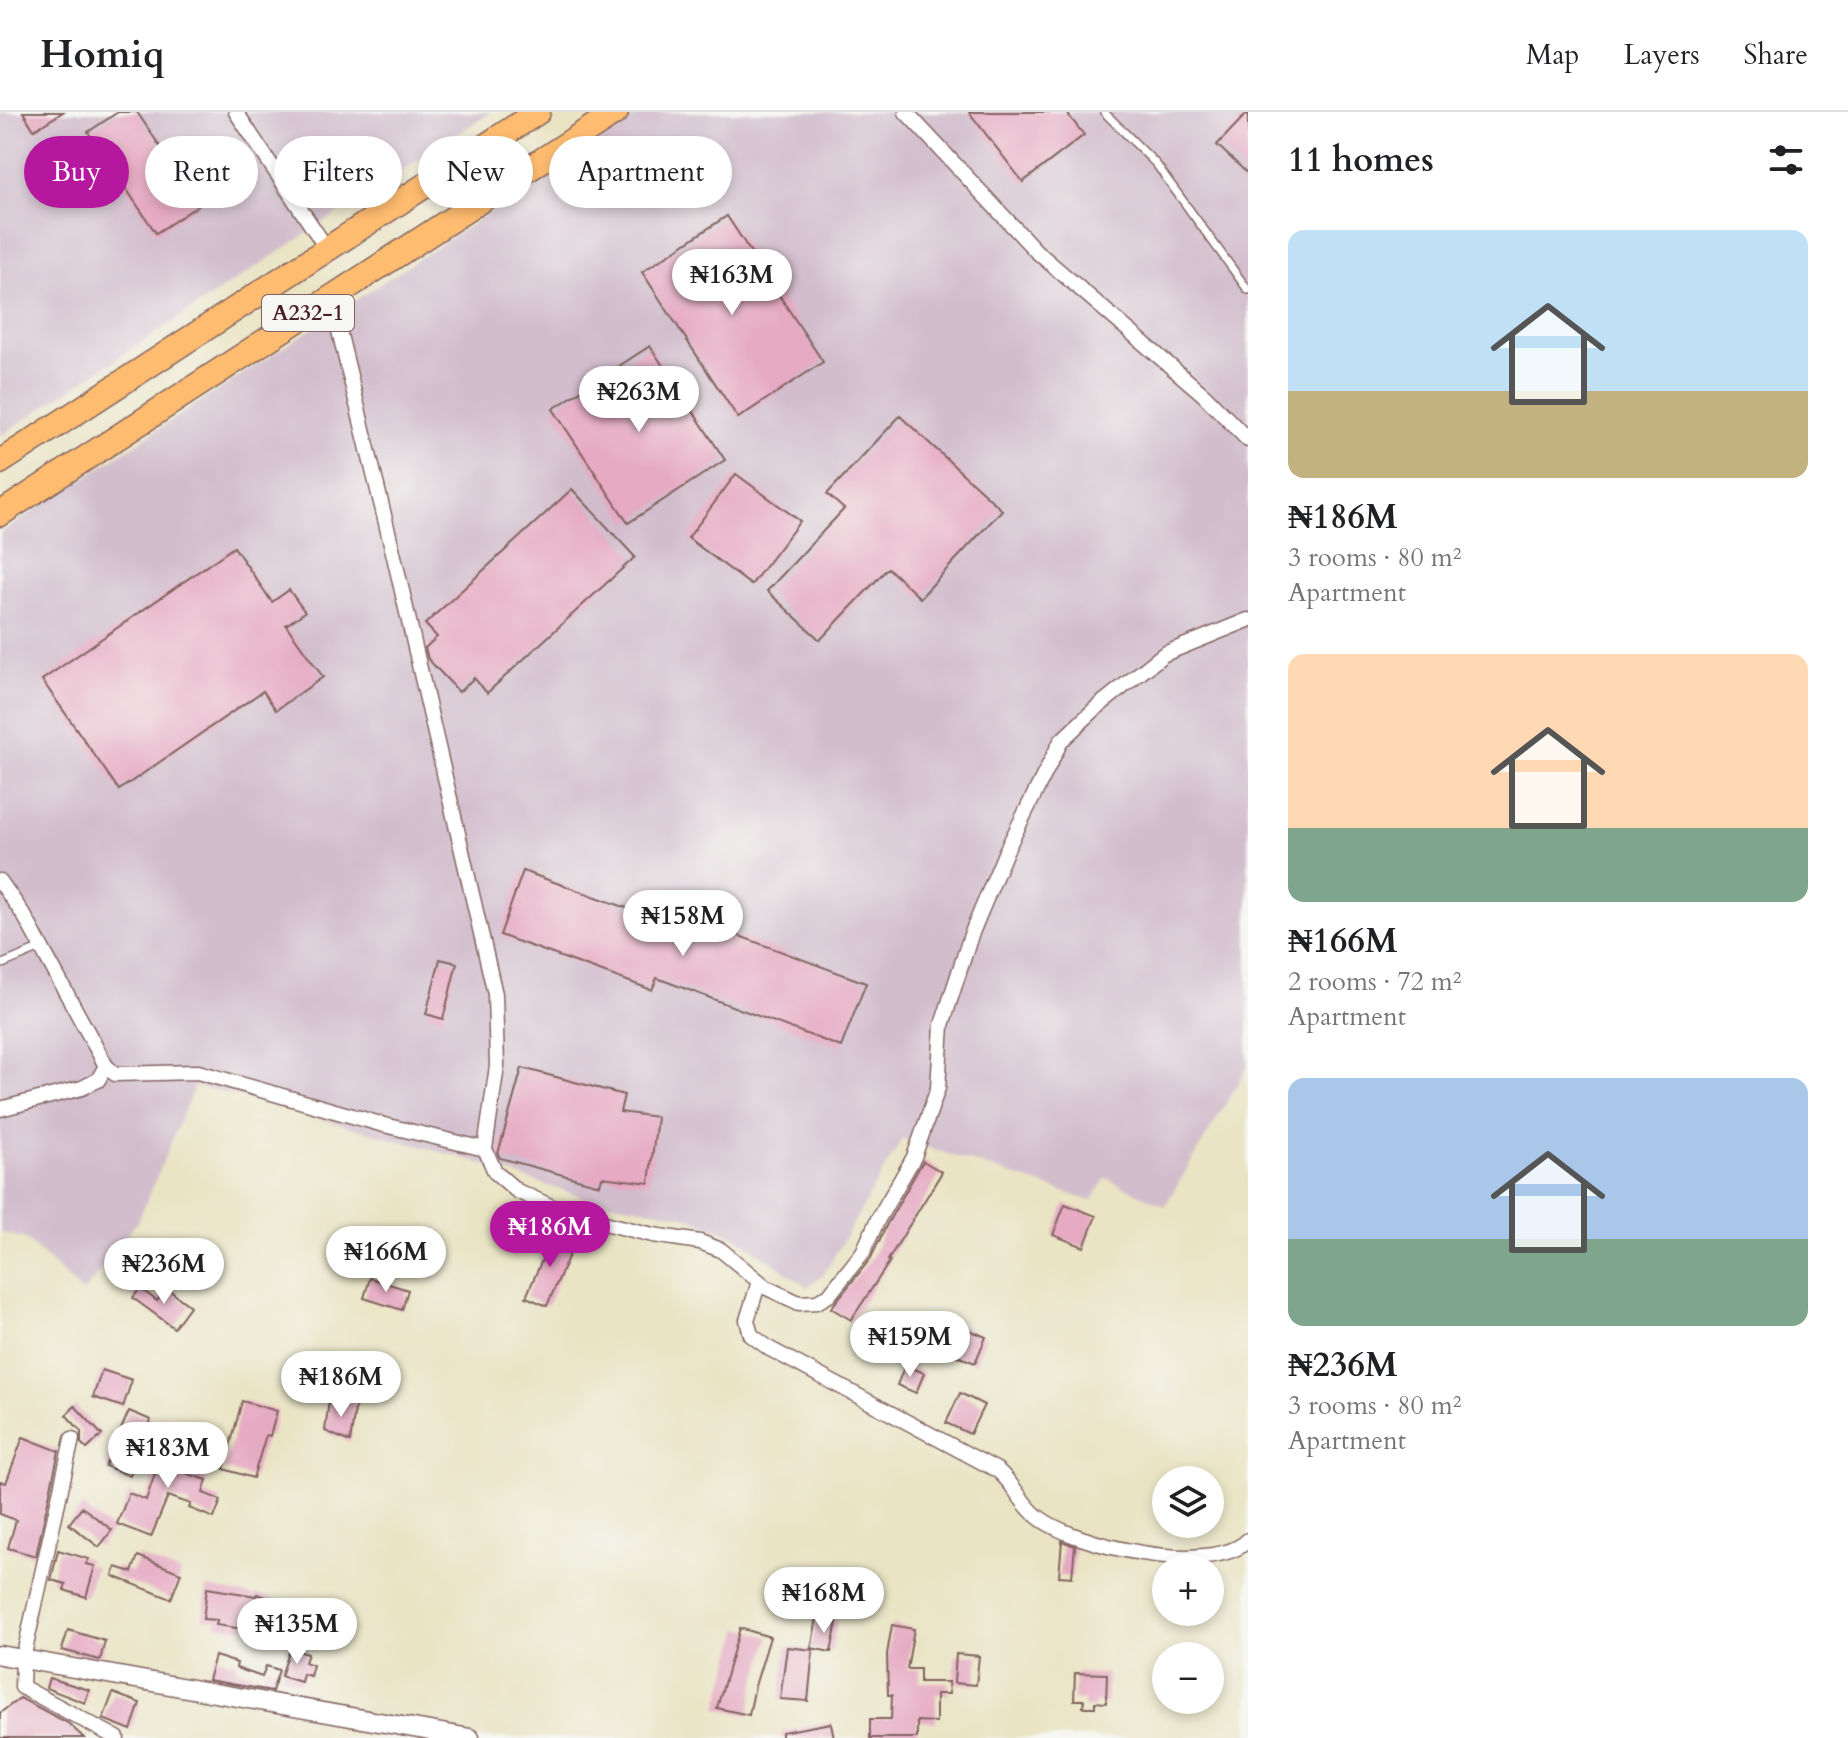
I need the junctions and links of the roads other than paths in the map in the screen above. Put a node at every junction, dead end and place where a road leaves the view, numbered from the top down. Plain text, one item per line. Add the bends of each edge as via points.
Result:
1 (236, 112) edge
2 (538, 112) edge
3 (616, 112) edge
4 (906, 112) edge
5 (1104, 112) edge
6 (327, 249) junction
7 (1248, 290) edge
8 (331, 298) junction
9 (1248, 440) edge
10 (0, 462) edge
11 (0, 514) edge
12 (1248, 620) edge
13 (0, 881) edge
14 (41, 948) junction
15 (0, 965) edge
16 (106, 1066) junction
17 (0, 1109) edge
18 (485, 1149) junction
19 (759, 1282) junction
20 (72, 1439) dead end
21 (1248, 1540) edge
22 (0, 1655) edge
23 (23, 1659) junction
24 (117, 1738) edge
25 (470, 1738) edge

1 - 6 street
2 - 6 highway, A232-1
3 - 8 highway, A232-1
4 - 9 street via 1036,251 1204,395
5 - 7 lane via 1156,164
6 - 10 highway, A232-1
8 - 11 highway, A232-1
8 - 18 street via 495,994 497,1066
12 - 19 street via 1164,654 1061,741 971,935 942,1025 938,1088 928,1119 914,1157 863,1252 829,1295 817,1302 799,1303
13 - 14 street
14 - 15 lane
14 - 16 street
16 - 17 street via 98,1080 82,1088
16 - 18 street via 115,1074 198,1072
18 - 19 street via 495,1172 517,1191 568,1214 700,1242 721,1250
19 - 21 street via 747,1320 751,1335 997,1470 1035,1515 1054,1527 1118,1548 1180,1559 1219,1555
20 - 23 street
22 - 23 street
23 - 24 street via 22,1687
23 - 25 street

